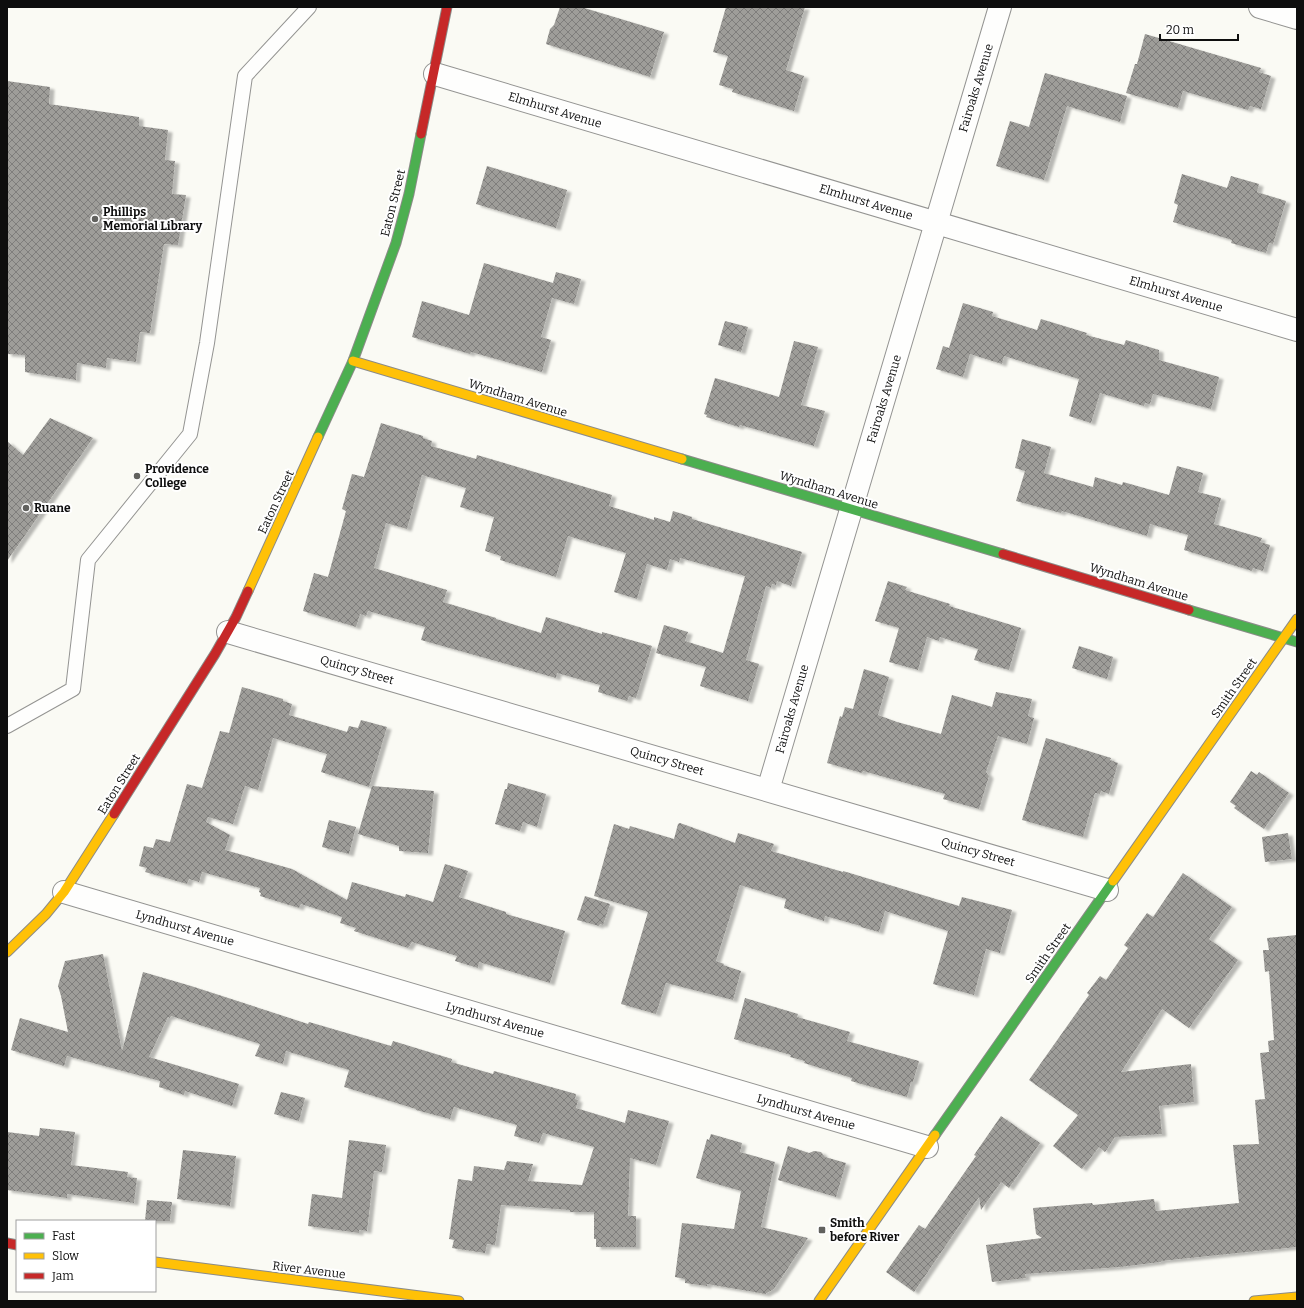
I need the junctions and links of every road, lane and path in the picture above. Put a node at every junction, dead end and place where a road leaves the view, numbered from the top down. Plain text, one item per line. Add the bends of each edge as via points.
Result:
1 (309, 7) edge
2 (447, 7) edge
3 (1000, 7) edge
4 (1260, 7) edge
5 (1297, 18) edge
6 (434, 74) junction
7 (936, 223) junction
8 (1297, 330) edge
9 (353, 361) junction
10 (851, 509) junction
11 (1297, 619) edge
12 (228, 632) junction
13 (1284, 638) junction
14 (1297, 642) edge
15 (7, 726) edge
16 (768, 790) junction
17 (1107, 890) junction
18 (64, 892) junction
19 (7, 952) edge
20 (927, 1147) junction
21 (156, 1262) edge
22 (1297, 1297) edge
23 (459, 1301) edge
24 (819, 1301) edge
25 (1254, 1301) edge

1 - 15 lane via 245,76 208,335 190,434 88,560 73,688
2 - 6 street, Eaton Street
3 - 7 street, Fairoaks Avenue
4 - 5 street
6 - 7 street, Elmhurst Avenue
6 - 9 street, Eaton Street via 403,219
7 - 8 street, Elmhurst Avenue
7 - 10 street, Fairoaks Avenue
9 - 10 street, Wyndham Avenue
9 - 12 street, Eaton Street
10 - 13 street, Wyndham Avenue
10 - 16 street, Fairoaks Avenue
11 - 13 street, Smith Street
12 - 16 street, Quincy Street
12 - 18 street, Eaton Street
13 - 14 street, Wyndham Avenue
13 - 17 street, Smith Street
16 - 17 street, Quincy Street
17 - 20 street, Smith Street
18 - 19 street, Eaton Street via 46,914
18 - 20 street, Lyndhurst Avenue
20 - 24 street, Smith Street
21 - 23 street, River Avenue
22 - 25 street

